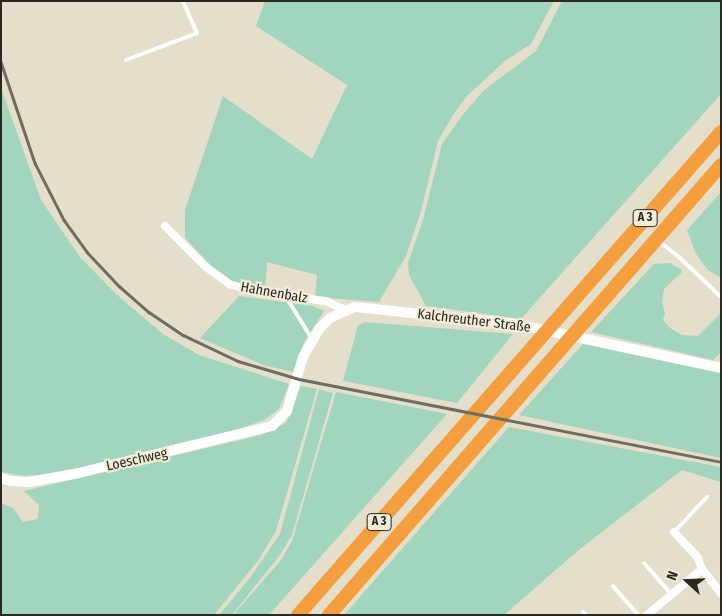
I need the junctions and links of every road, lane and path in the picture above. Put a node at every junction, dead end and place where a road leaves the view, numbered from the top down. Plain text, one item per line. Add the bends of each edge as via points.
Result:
1 (183, 1) edge
2 (126, 60) dead end
3 (721, 132) edge
4 (721, 165) edge
5 (166, 226) dead end
6 (656, 239) junction
7 (286, 297) junction
8 (721, 297) edge
9 (345, 310) junction
10 (313, 340) junction
11 (721, 368) edge
12 (1, 478) edge
13 (707, 497) dead end
14 (674, 532) joint
15 (644, 563) dead end
16 (702, 569) junction
17 (613, 586) dead end
18 (721, 593) edge
19 (671, 594) junction
20 (298, 615) edge
21 (329, 615) edge
22 (638, 615) edge
23 (647, 615) edge

1 - 2 lane via 197,32
3 - 20 highway, A 3
4 - 6 highway, A 3
5 - 7 street, Hahnenbalz via 206,267 229,284
6 - 8 lane
6 - 21 highway, A 3
7 - 9 street, Hahnenbalz via 326,301
7 - 10 lane
9 - 10 street via 330,318
9 - 11 street, Kalchreuther Straße via 355,307 516,324
10 - 12 street, Loeschweg via 303,358 287,411 272,426 79,473 29,482
13 - 14 lane
14 - 16 street via 698,558
15 - 19 lane
16 - 18 street
16 - 19 street
17 - 22 lane
19 - 23 street

